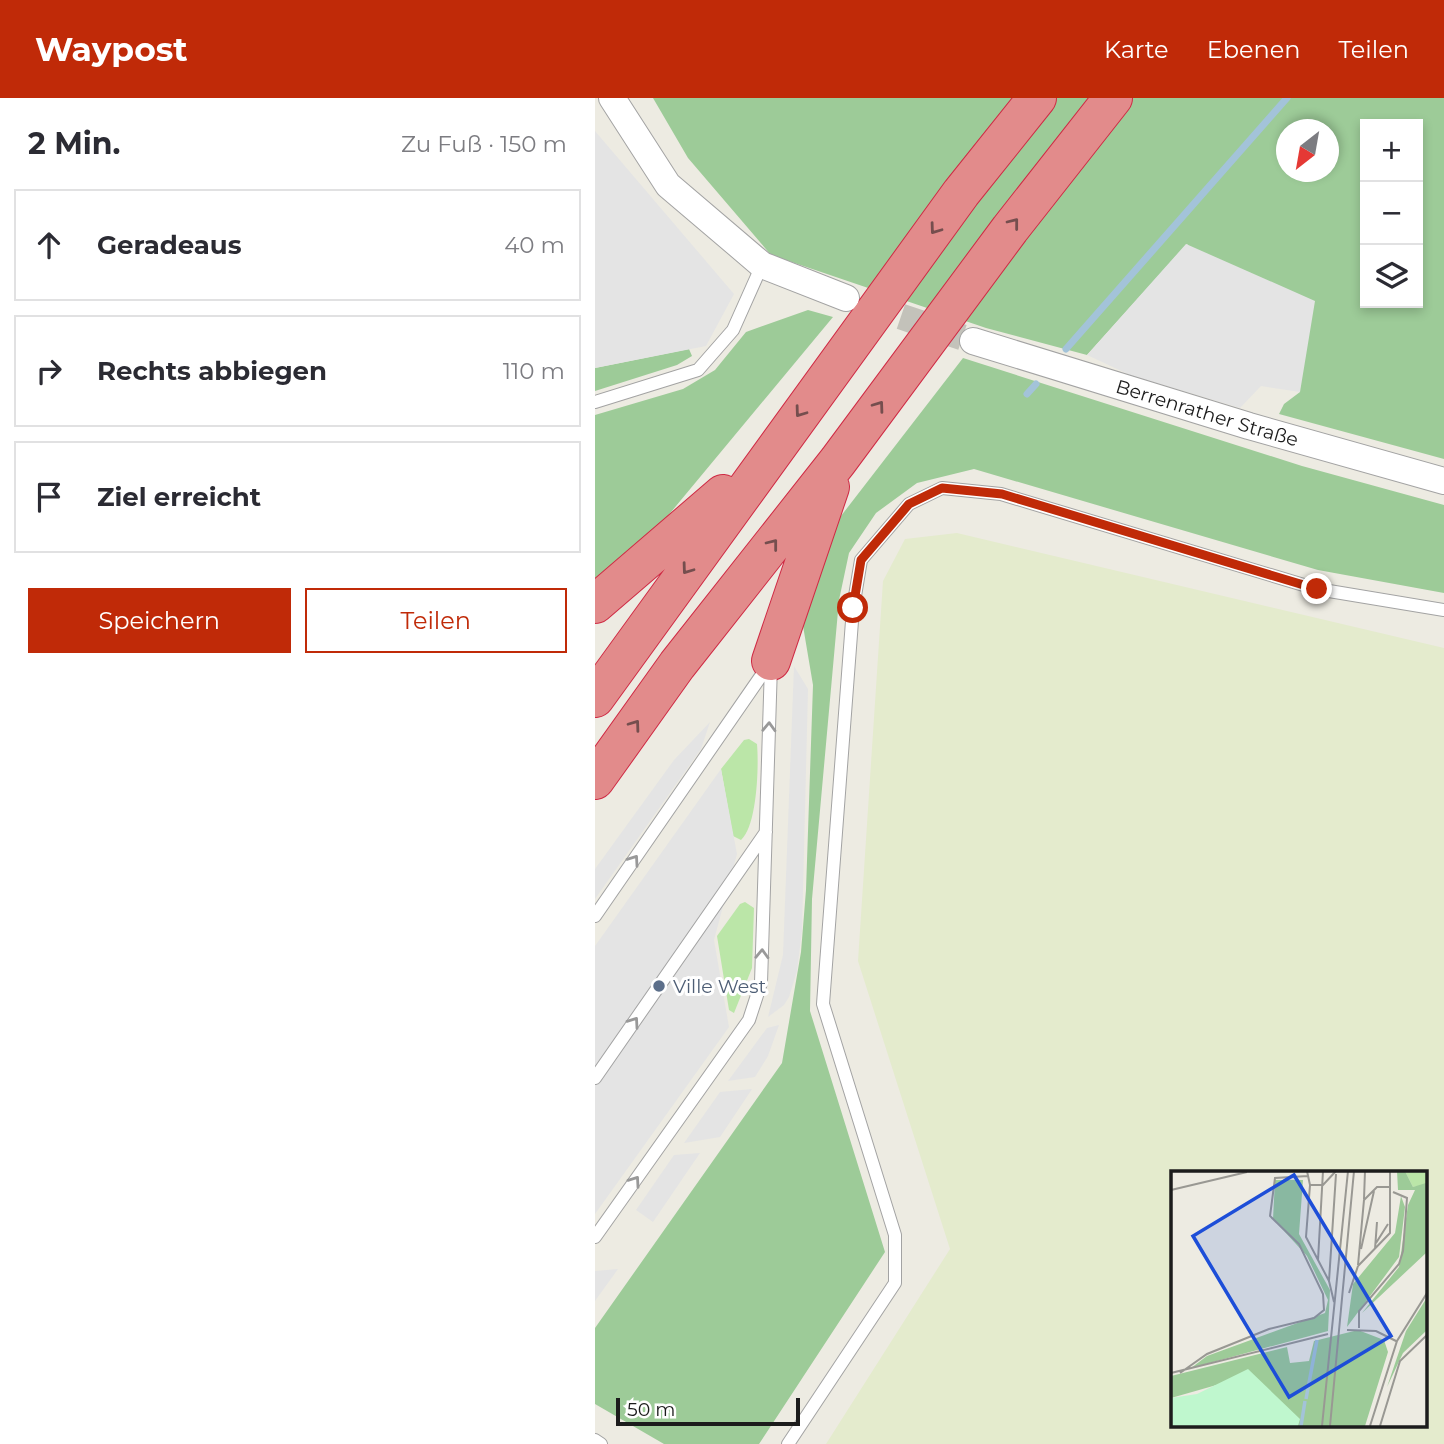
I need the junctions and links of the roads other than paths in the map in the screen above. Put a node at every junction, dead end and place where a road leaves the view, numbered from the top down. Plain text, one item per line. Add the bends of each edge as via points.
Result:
1 (612, 98) edge
2 (1037, 98) edge
3 (1113, 98) edge
4 (762, 265) junction
5 (846, 298) tunnel mouth
6 (973, 341) tunnel mouth
7 (595, 402) edge
8 (769, 454) junction
9 (838, 461) junction
10 (1444, 481) edge
11 (595, 604) edge
12 (1444, 610) edge
13 (771, 661) junction
14 (595, 698) edge
15 (595, 780) edge
16 (766, 832) junction
17 (595, 916) edge
18 (595, 1078) edge
19 (595, 1237) edge
20 (595, 1440) edge
21 (601, 1444) edge
22 (788, 1444) edge

1 - 4 street via 668,185
2 -> 8 highway via 961,193
9 -> 3 highway
4 - 5 street
4 - 7 lane via 733,330 698,370
6 - 10 street, Berrenrather Straße
8 - 11 highway
8 -> 14 highway
9 - 13 highway
15 -> 9 highway via 677,665
12 - 22 lane via 1317,589 1002,494 942,488 909,504 861,560 853,608 823,1004 895,1235 895,1283
16 -> 13 lane
17 -> 13 lane
18 -> 16 lane
19 -> 16 lane via 749,1020 761,984
20 - 21 lane

